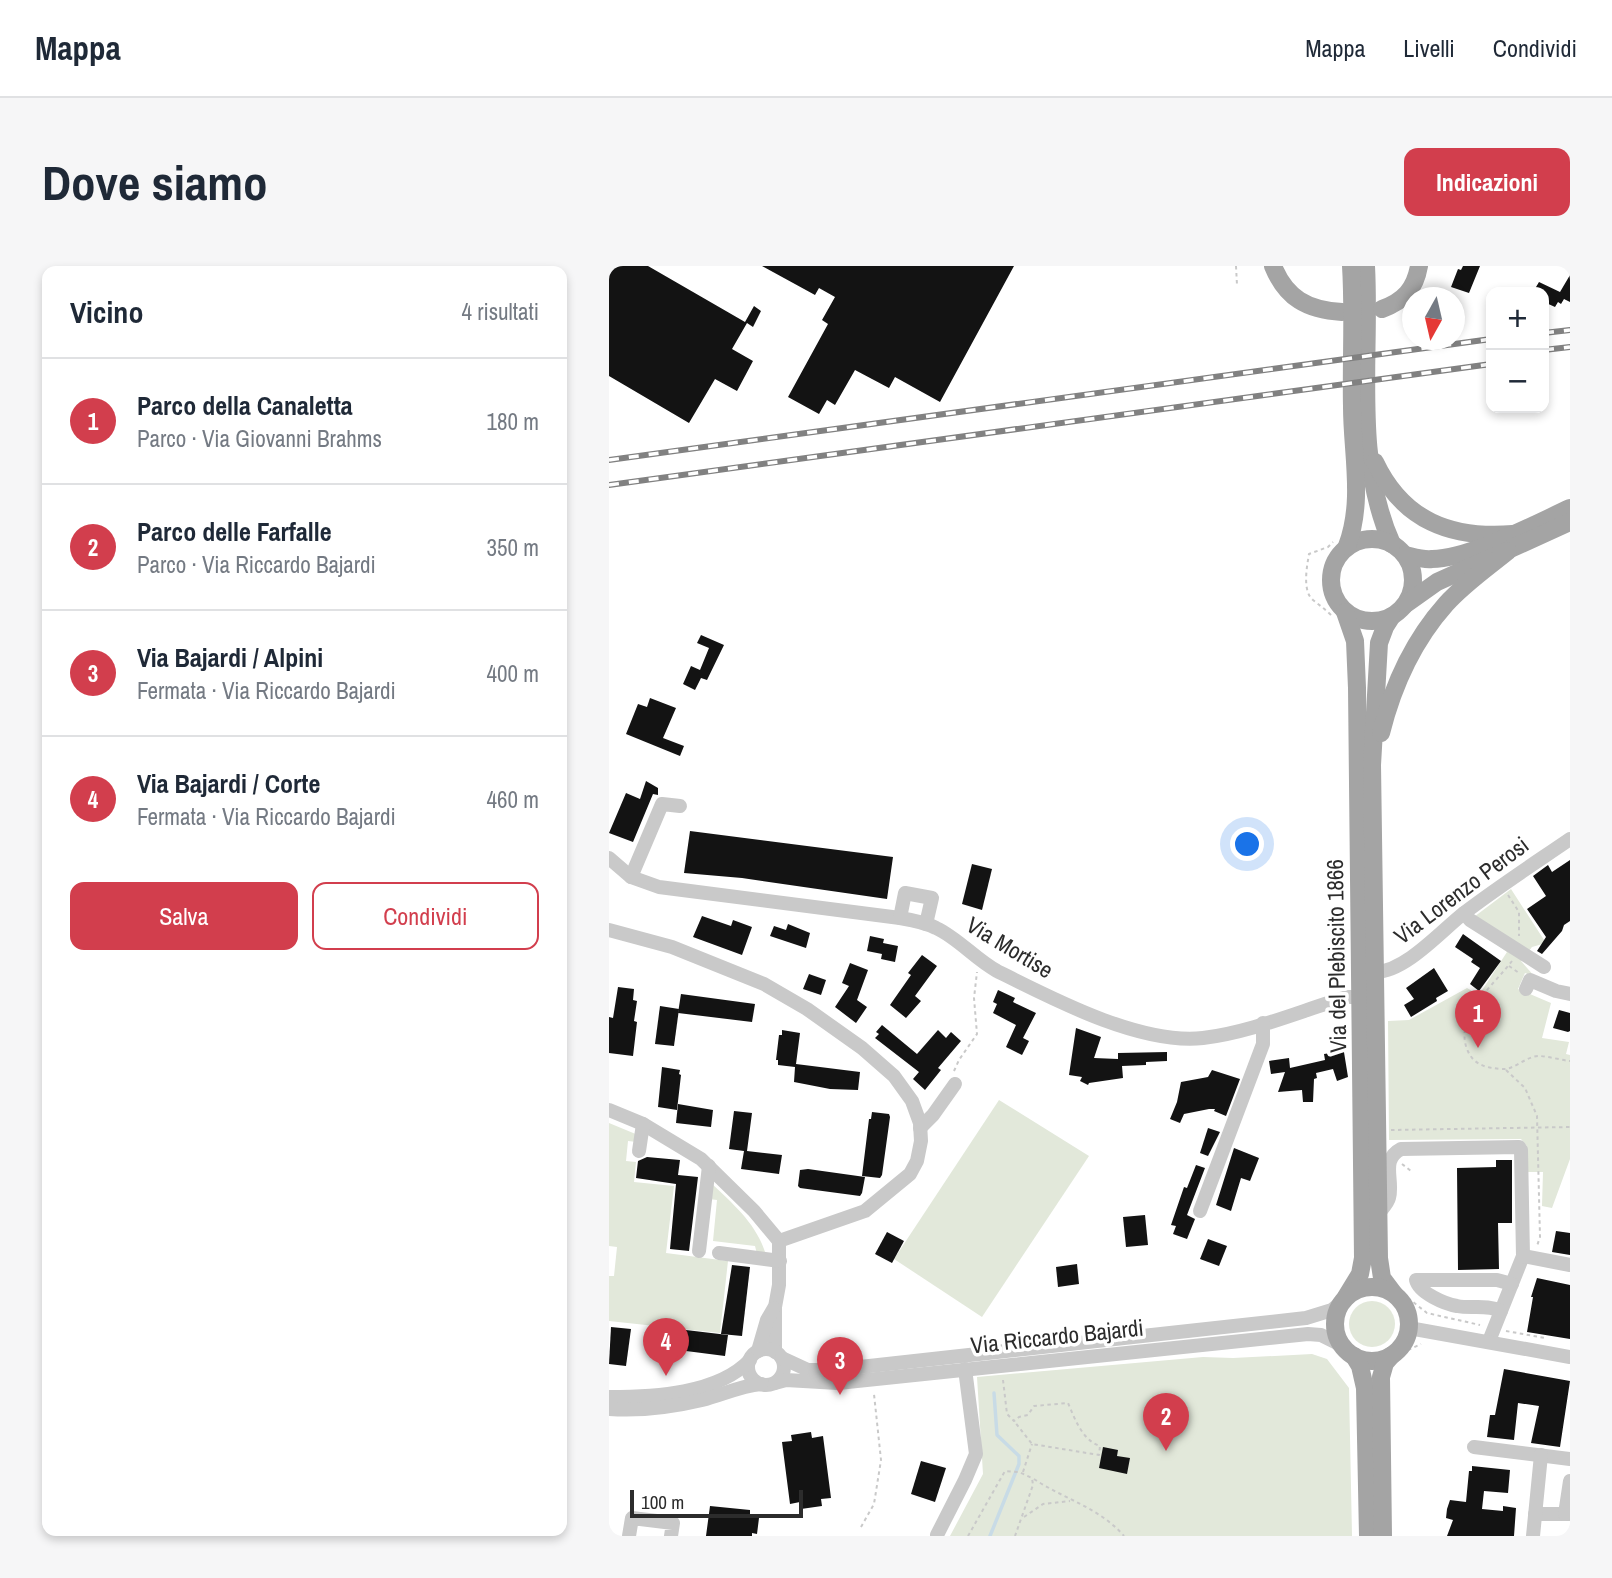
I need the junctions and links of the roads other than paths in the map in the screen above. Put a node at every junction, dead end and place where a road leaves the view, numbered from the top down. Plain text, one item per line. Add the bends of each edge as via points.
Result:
1 (1273, 266) edge
2 (1351, 266) edge
3 (1419, 266) edge
4 (1365, 270) edge
5 (1382, 309) dead end
6 (1342, 312) dead end
7 (1360, 347) junction
8 (1359, 407) junction
9 (1369, 451) junction
10 (1570, 508) edge
11 (1570, 523) edge
12 (1342, 543) junction
13 (1510, 543) junction
14 (1399, 550) junction
15 (1399, 610) junction
16 (1341, 617) junction
17 (1372, 765) junction
18 (680, 806) dead end
19 (1570, 839) edge
20 (609, 858) edge
21 (631, 877) junction
22 (1464, 913) junction
23 (900, 918) junction
24 (926, 924) junction
25 (609, 930) edge
26 (1544, 967) dead end
27 (1376, 972) junction
28 (1526, 989) dead end
29 (1570, 994) edge
30 (1361, 997) junction
31 (1263, 1023) junction
32 (954, 1080) road end
33 (609, 1110) edge
34 (643, 1124) junction
35 (920, 1128) junction
36 (639, 1151) dead end
37 (709, 1166) junction
38 (1200, 1211) dead end
39 (1379, 1213) junction
40 (779, 1241) junction
41 (699, 1251) dead end
42 (719, 1253) dead end
43 (1530, 1258) junction
44 (780, 1261) junction
45 (1570, 1265) edge
46 (1512, 1284) junction
47 (1394, 1294) junction
48 (1345, 1299) junction
49 (775, 1307) junction
50 (1501, 1311) junction
51 (1409, 1328) junction
52 (1489, 1341) junction
53 (1348, 1351) junction
54 (778, 1355) junction
55 (1392, 1355) junction
56 (754, 1356) junction
57 (1570, 1357) edge
58 (965, 1369) junction
59 (768, 1383) junction
60 (609, 1398) edge
61 (609, 1409) edge
62 (1474, 1447) dead end
63 (1541, 1455) junction
64 (1570, 1459) edge
65 (1570, 1481) edge
66 (1535, 1514) junction
67 (1568, 1514) edge
68 (937, 1535) edge
69 (629, 1536) edge
70 (671, 1536) edge
71 (1368, 1536) edge
72 (1383, 1536) edge
73 (1533, 1536) edge

1 - 6 main road via 1281,285 1298,300
2 - 7 main road
3 - 5 main road via 1405,297
4 - 7 main road
7 - 8 main road
8 - 9 main road
8 - 12 main road via 1356,519
9 - 13 main road via 1389,488 1418,515 1457,532
9 - 14 main road via 1377,500
10 - 13 main road
11 - 13 main road
12 - 14 main road via 1370,539
12 - 16 main road via 1330,580
13 - 14 main road via 1433,559
13 - 15 main road via 1437,582
13 - 17 main road via 1447,603 1419,640 1392,691
14 - 15 main road via 1413,574 1413,585
15 - 16 main road via 1383,620
15 - 17 main road, Via del Plebiscito 1866 via 1379,643
16 - 30 main road, Via del Plebiscito 1866 via 1355,641
17 - 27 main road, Via del Plebiscito 1866
18 - 21 street via 662,804
19 - 22 street, Via Lorenzo Perosi
20 - 21 street, Via Mortise
21 - 23 street, Via Mortise via 688,892
22 - 26 street
22 - 27 street, Via Lorenzo Perosi via 1404,961
23 - 24 street, Via Mortise
23 - 24 street via 905,893 932,898
24 - 31 street, Via Mortise via 938,928 974,959 1102,1019 1175,1037 1203,1038
25 - 35 street via 718,964 807,1009 894,1076 912,1101
27 - 39 main road, Via del Plebiscito 1866
28 - 29 street via 1530,980
30 - 31 street, Via Mortise
30 - 48 main road, Via del Plebiscito 1866 via 1363,1258 1360,1274
31 - 38 street via 1263,1044
32 - 35 street
33 - 34 street
34 - 36 street
34 - 37 street
35 - 40 street via 917,1161 884,1198 865,1211
37 - 40 street
37 - 41 street
39 - 43 street via 1389,1198 1389,1161 1396,1151 1516,1146 1521,1150
39 - 47 main road, Via del Plebiscito 1866 via 1380,1269
40 - 44 street
42 - 44 street
43 - 45 street
43 - 46 street
44 - 49 street
46 - 50 street
46 - 50 street via 1416,1280 1423,1290 1453,1306
47 - 48 main road via 1365,1287
47 - 51 main road via 1406,1310
48 - 53 main road via 1335,1318 1337,1337
48 - 54 street, Via Riccardo Bajardi via 1332,1310 1306,1318 834,1370 808,1370
49 - 54 street
49 - 56 street
50 - 52 street
51 - 52 street
51 - 55 main road
52 - 57 street
53 - 55 main road via 1367,1361
53 - 58 street, Via Riccardo Bajardi via 1321,1335 1308,1335
53 - 71 main road via 1360,1366 1365,1388
54 - 56 street, Via Riccardo Bajardi via 767,1349
54 - 59 street via 783,1372
55 - 72 main road via 1381,1377
56 - 59 street via 750,1375
56 - 60 street via 743,1368 697,1388
58 - 59 street, Via Riccardo Bajardi via 826,1384
58 - 68 street via 976,1454
59 - 61 street, Via Riccardo Bajardi via 626,1415
62 - 63 street
63 - 64 street
63 - 66 street
65 - 67 street
66 - 67 street
66 - 73 street
69 - 70 street via 632,1518 673,1523

